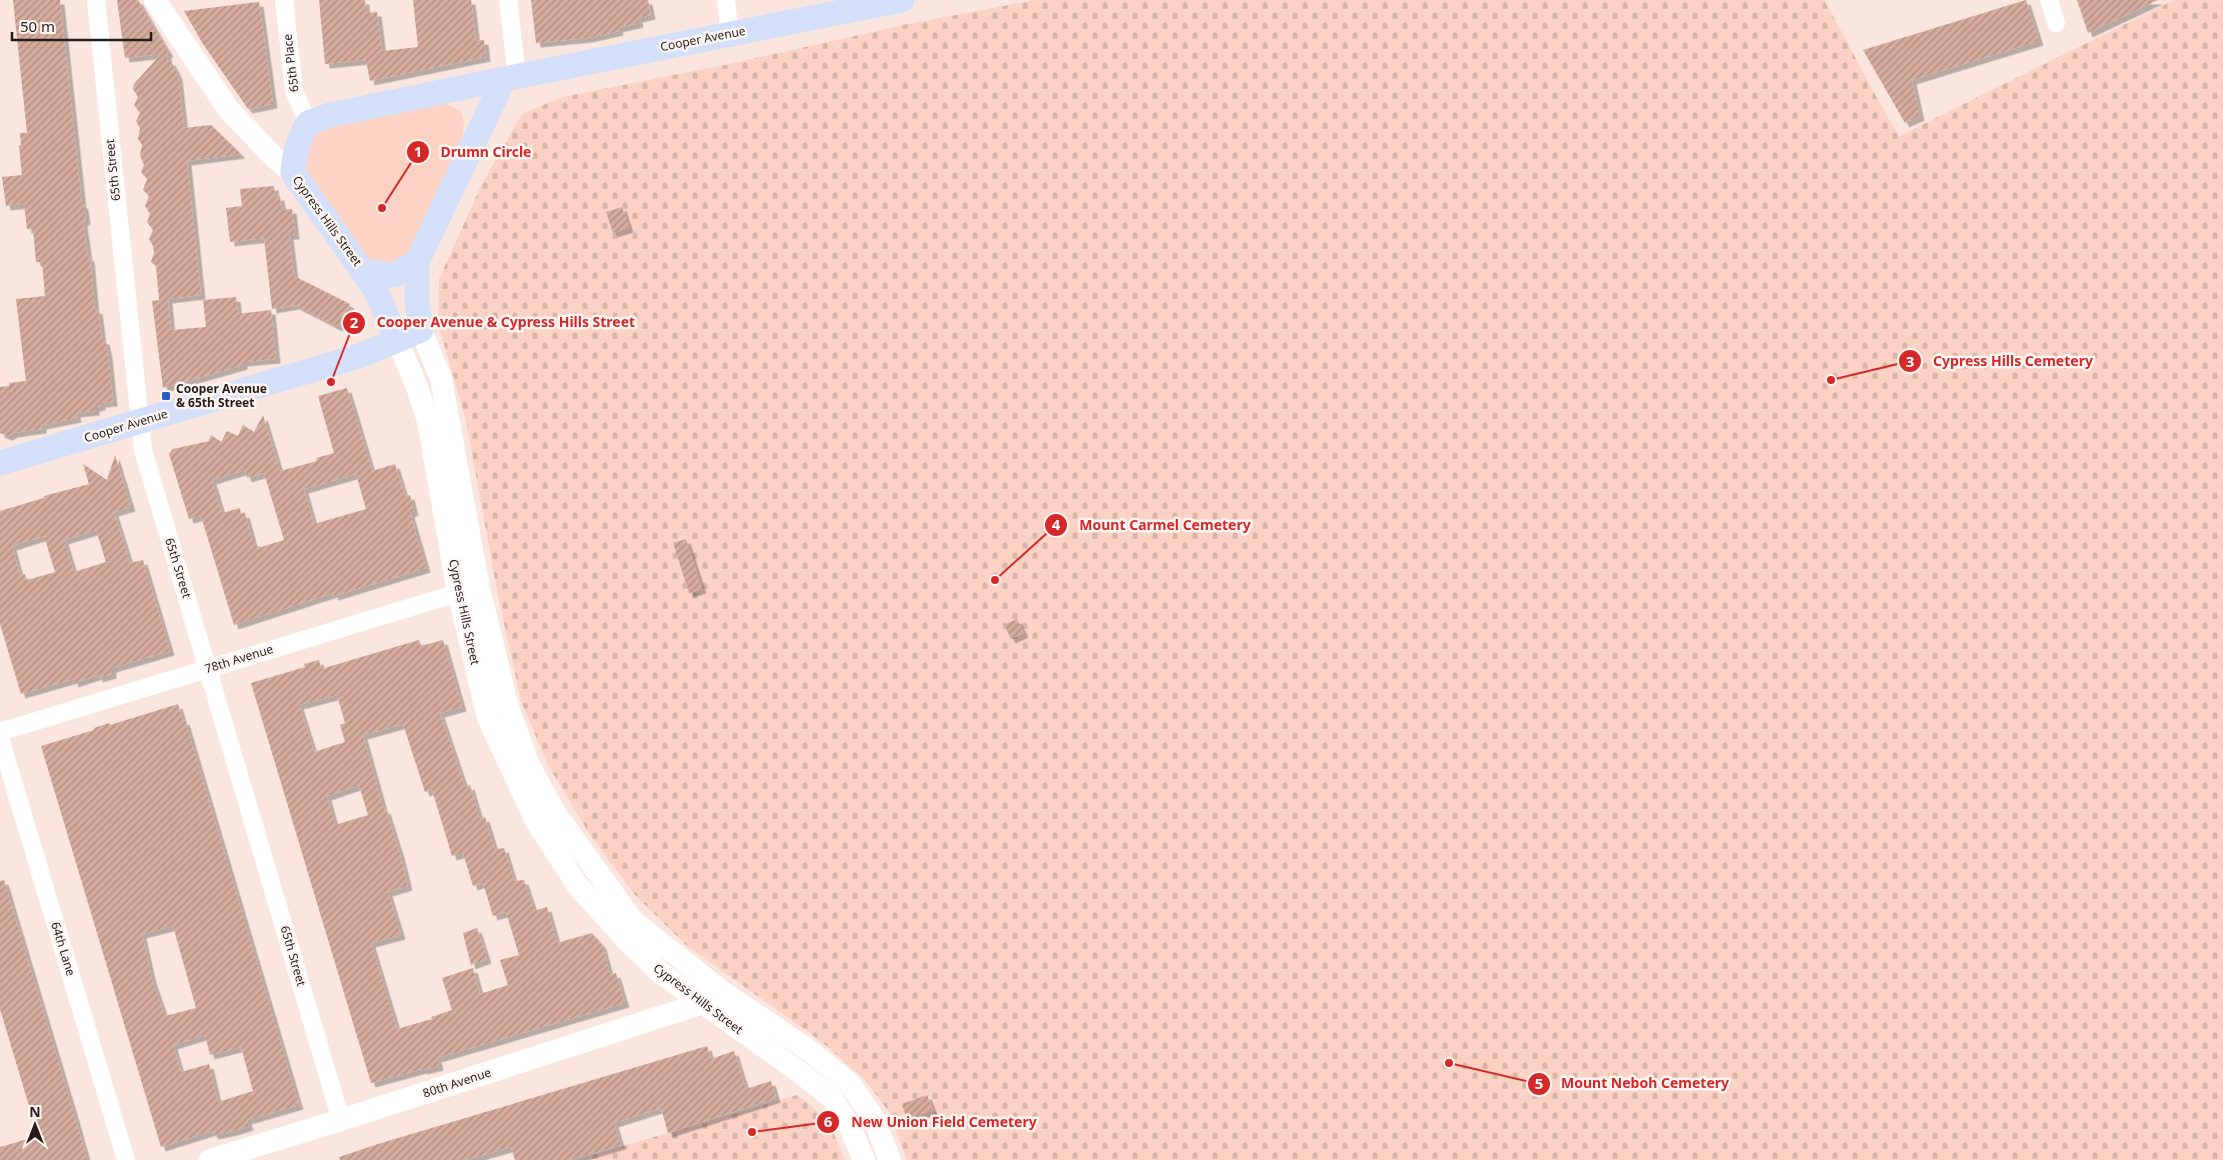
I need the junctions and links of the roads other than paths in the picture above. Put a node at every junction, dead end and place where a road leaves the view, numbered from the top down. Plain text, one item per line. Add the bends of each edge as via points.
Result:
1 (96, 0) edge
2 (155, 0) edge
3 (284, 0) edge
4 (508, 0) edge
5 (726, 0) edge
6 (902, 0) edge
7 (2049, 0) edge
8 (2056, 23) dead end
9 (730, 34) junction
10 (510, 77) junction
11 (308, 123) junction
12 (293, 173) junction
13 (417, 262) junction
14 (364, 272) junction
15 (421, 330) junction
16 (397, 340) junction
17 (139, 422) junction
18 (0, 463) edge
19 (468, 590) junction
20 (208, 668) junction
21 (0, 732) edge
22 (0, 738) edge
23 (703, 1004) junction
24 (342, 1120) junction
25 (126, 1160) edge
26 (210, 1160) edge
27 (864, 1160) edge
28 (890, 1160) edge

1 - 17 street, 65th Street
2 - 12 street, Cypress Hills Street via 229,110
3 - 11 street, 65th Place via 294,92
4 - 10 street
5 - 9 street
6 - 9 main road, Cooper Avenue
7 - 8 street
9 - 10 main road, Cooper Avenue
10 - 11 main road, Cooper Avenue via 330,115
10 - 13 main road
11 - 12 main road via 294,152
12 - 14 main road, Cypress Hills Street
13 - 14 main road via 394,275
13 - 15 main road
14 - 16 main road, Cypress Hills Street
15 - 16 main road, Cooper Avenue
15 - 19 street, Cypress Hills Street via 441,379
16 - 17 main road, Cooper Avenue via 362,354
16 - 19 street, Cypress Hills Street via 428,422
17 - 18 main road, Cooper Avenue
17 - 20 street, 65th Street via 143,450
19 - 20 street, 78th Avenue
19 - 23 street, Cypress Hills Street via 488,718 536,821 578,886 626,939 661,973
19 - 28 street, Cypress Hills Street via 528,763 555,813 632,920 724,993 810,1051 850,1084 874,1119
20 - 21 street, 78th Avenue
20 - 24 street, 65th Street
22 - 25 street, 64th Lane
23 - 24 street, 80th Avenue
23 - 27 street, Cypress Hills Street via 832,1098 850,1127
24 - 26 street, 80th Avenue

